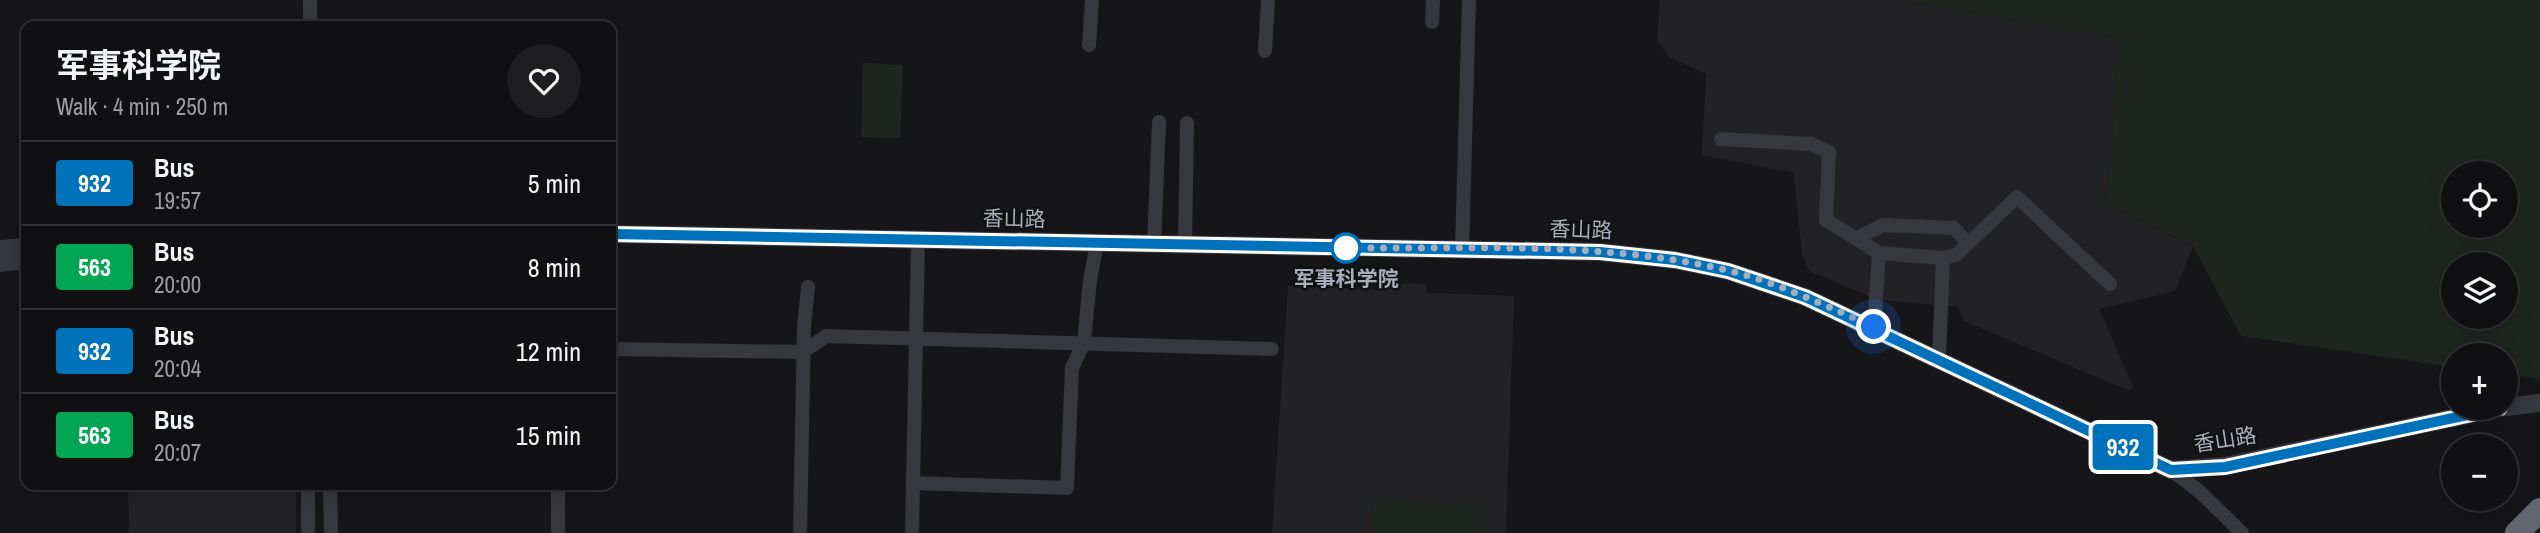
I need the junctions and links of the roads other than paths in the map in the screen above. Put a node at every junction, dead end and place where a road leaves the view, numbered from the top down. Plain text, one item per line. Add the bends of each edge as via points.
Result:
1 (310, 0) edge
2 (1092, 0) edge
3 (1268, 0) edge
4 (1433, 0) edge
5 (1469, 0) edge
6 (310, 21) edge
7 (1432, 22) dead end
8 (1089, 45) dead end
9 (1265, 51) dead end
10 (1159, 122) dead end
11 (1187, 123) dead end
12 (1721, 139) dead end
13 (616, 234) edge
14 (1857, 238) junction
15 (918, 240) junction
16 (1097, 243) junction
17 (1154, 244) junction
18 (1968, 244) junction
19 (1185, 245) junction
20 (21, 248) edge
21 (0, 250) edge
22 (1462, 250) junction
23 (1879, 253) junction
24 (1943, 258) junction
25 (21, 261) edge
26 (0, 263) edge
27 (2110, 284) dead end
28 (808, 287) dead end
29 (1874, 327) junction
30 (915, 336) junction
31 (1084, 342) junction
32 (616, 349) edge
33 (1272, 349) dead end
34 (803, 352) junction
35 (1939, 359) junction
36 (2540, 403) edge
37 (2518, 406) edge
38 (2444, 420) edge
39 (2171, 470) junction
40 (913, 483) junction
41 (307, 490) edge
42 (330, 490) edge
43 (558, 490) edge
44 (2540, 510) edge
45 (308, 533) edge
46 (331, 533) edge
47 (558, 533) edge
48 (800, 533) edge
49 (912, 533) edge
50 (2242, 533) edge
51 (2517, 533) edge

1 - 6 street
2 - 8 street
3 - 9 street
4 - 7 street
5 - 22 street
10 - 17 street
11 - 19 street
12 - 14 street via 1811,144 1829,152 1826,220
13 - 15 street, 香山路
14 - 18 street via 1883,225 1954,228
14 - 23 street
15 - 16 street, 香山路
15 - 30 street
16 - 17 street, 香山路
16 - 31 street
17 - 19 street, 香山路
18 - 24 street via 1956,255
18 - 27 street via 2017,197
19 - 22 street, 香山路
20 - 21 street
22 - 29 street, 香山路 via 1600,252 1675,260 1783,288
23 - 24 street
23 - 29 street
24 - 35 street
25 - 26 street
28 - 34 street
29 - 35 street, 香山路
30 - 31 street
30 - 34 street via 826,336
30 - 40 street
31 - 33 street
31 - 40 street via 1072,368 1067,488
32 - 34 street
34 - 48 street
35 - 39 street, 香山路
36 - 37 street
38 - 39 street, 香山路 via 2225,467
39 - 50 street
40 - 49 street
41 - 45 street
42 - 46 street
43 - 47 street
44 - 51 highway

